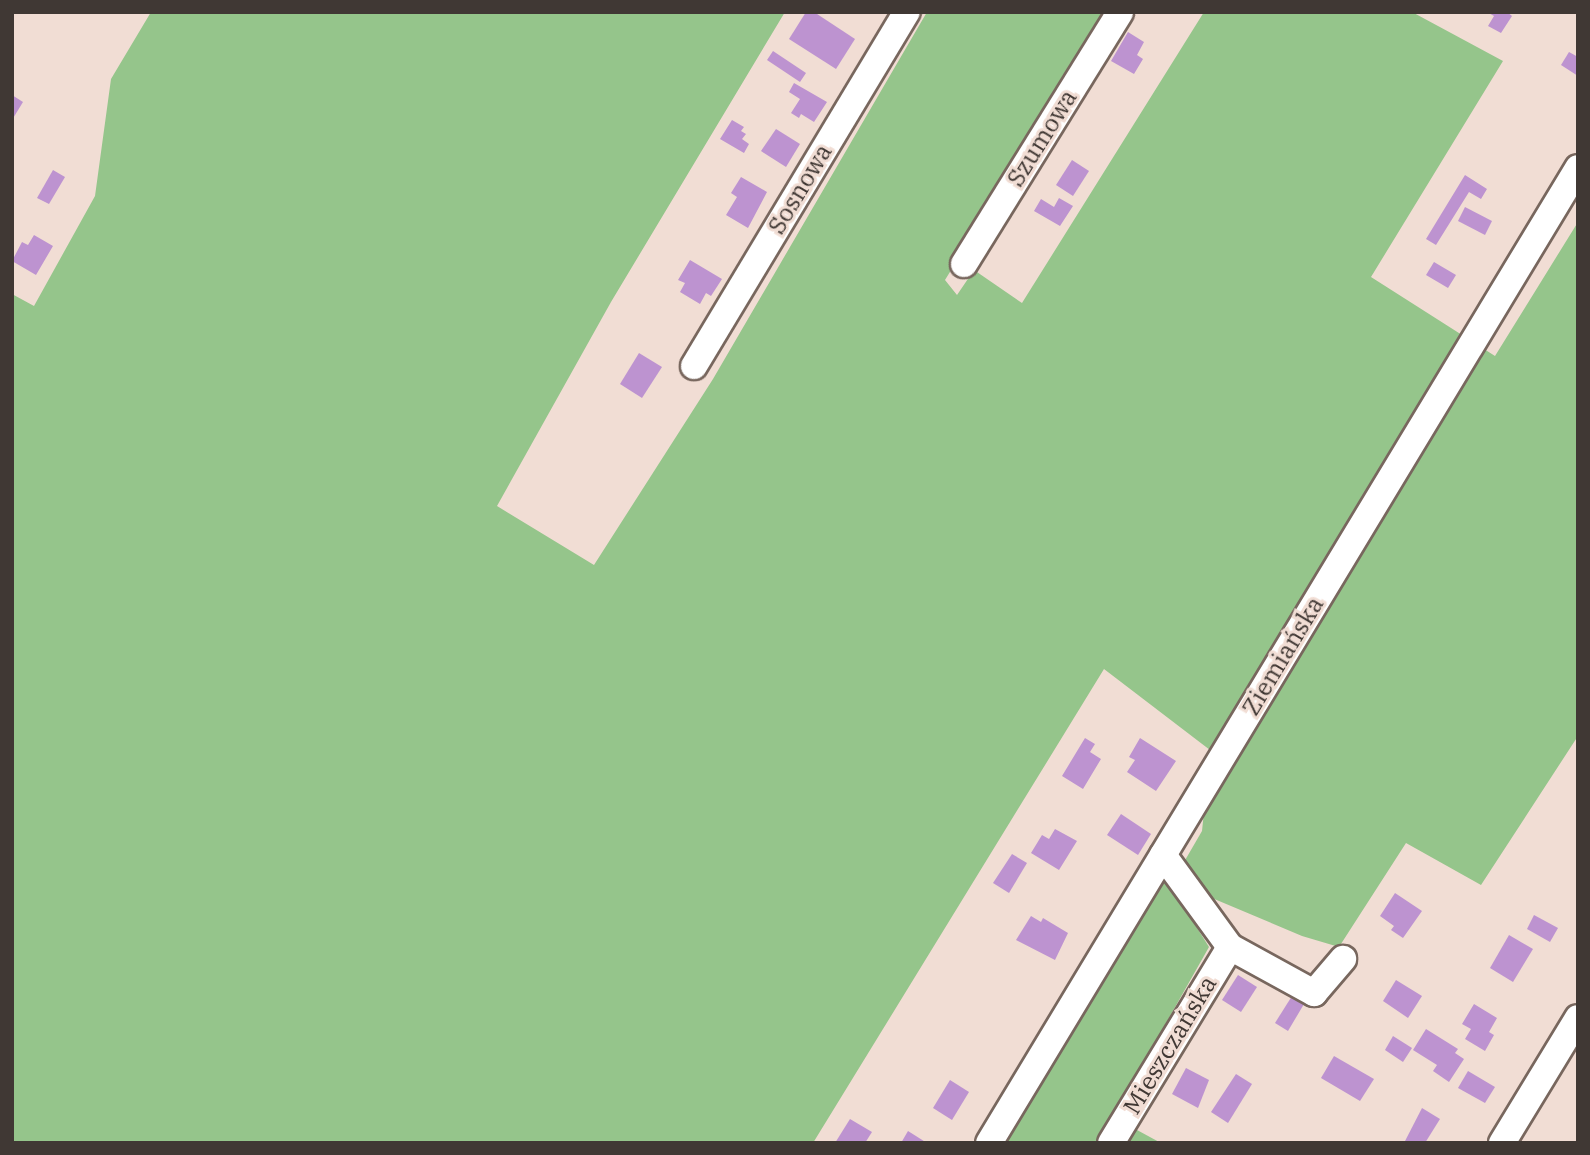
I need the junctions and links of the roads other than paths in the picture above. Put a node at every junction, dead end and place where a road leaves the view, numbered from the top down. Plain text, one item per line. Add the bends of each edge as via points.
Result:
1 (907, 12) edge
2 (1120, 12) edge
3 (1578, 168) edge
4 (964, 264) dead end
5 (694, 366) dead end
6 (1163, 855) junction
7 (1230, 947) junction
8 (1343, 959) dead end
9 (1578, 1018) edge
10 (989, 1143) edge
11 (1111, 1143) edge
12 (1502, 1143) edge

1 - 5 street, Sosnowa
2 - 4 street, Szumowa
3 - 6 street, Ziemiańska
6 - 7 street
6 - 10 street, Ziemiańska
7 - 8 street via 1314,993
7 - 11 street, Mieszczańska
9 - 12 street

